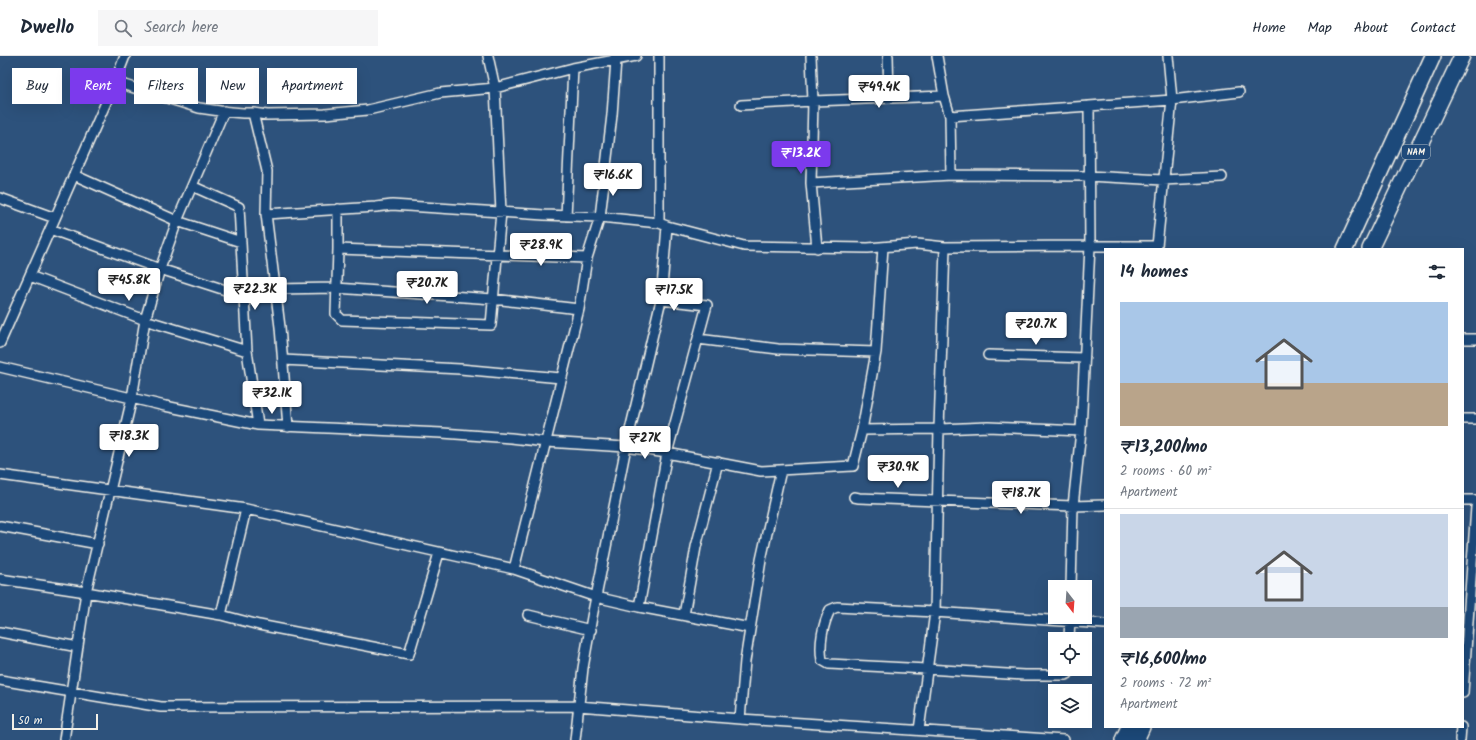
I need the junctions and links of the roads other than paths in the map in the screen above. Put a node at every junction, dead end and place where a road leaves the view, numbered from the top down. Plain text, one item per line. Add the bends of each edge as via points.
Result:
1 (125, 56) edge
2 (488, 56) edge
3 (636, 56) edge
4 (659, 56) edge
5 (811, 56) edge
6 (888, 56) edge
7 (937, 56) edge
8 (1168, 56) edge
9 (1433, 56) edge
10 (1462, 56) edge
11 (615, 58) edge
12 (121, 68) edge
13 (573, 68) junction
14 (126, 85) edge
15 (495, 88) junction
16 (1239, 92) dead end
17 (944, 96) junction
18 (889, 98) junction
19 (1172, 100) junction
20 (813, 101) junction
21 (106, 104) edge
22 (741, 105) dead end
23 (1089, 106) junction
24 (224, 111) junction
25 (253, 112) junction
26 (950, 116) junction
27 (74, 175) junction
28 (951, 175) junction
29 (1088, 176) junction
30 (1222, 177) dead end
31 (1163, 180) junction
32 (811, 183) junction
33 (192, 186) junction
34 (0, 198) edge
35 (338, 209) junction
36 (501, 212) junction
37 (266, 214) junction
38 (566, 216) junction
39 (600, 217) junction
40 (55, 218) junction
41 (177, 221) junction
42 (663, 224) junction
43 (50, 229) junction
44 (241, 242) junction
45 (1090, 246) junction
46 (883, 247) junction
47 (945, 247) junction
48 (817, 248) junction
49 (1345, 248) edge
50 (1370, 248) edge
51 (338, 249) junction
52 (497, 254) junction
53 (586, 258) junction
54 (160, 269) junction
55 (30, 276) junction
56 (336, 288) junction
57 (275, 290) junction
58 (244, 296) junction
59 (493, 299) junction
60 (661, 300) junction
61 (579, 309) junction
62 (145, 320) junction
63 (4, 322) edge
64 (698, 339) junction
65 (1464, 339) edge
66 (1476, 339) edge
67 (0, 343) edge
68 (247, 351) junction
69 (876, 352) junction
70 (988, 355) dead end
71 (1084, 358) junction
72 (283, 360) junction
73 (0, 367) edge
74 (561, 378) junction
75 (132, 398) junction
76 (1464, 419) edge
77 (1476, 419) edge
78 (258, 425) junction
79 (288, 427) junction
80 (939, 429) junction
81 (862, 430) junction
82 (1081, 431) junction
83 (546, 442) junction
84 (626, 447) junction
85 (667, 453) junction
86 (718, 462) junction
87 (781, 470) junction
88 (0, 476) edge
89 (111, 491) junction
90 (854, 497) dead end
91 (1464, 500) edge
92 (1476, 500) edge
93 (938, 501) junction
94 (1104, 505) edge
95 (1073, 506) junction
96 (1476, 507) edge
97 (246, 509) junction
98 (0, 526) edge
99 (98, 544) junction
100 (439, 553) junction
101 (514, 569) junction
102 (0, 579) edge
103 (1071, 580) edge
104 (86, 592) junction
105 (596, 597) junction
106 (639, 607) junction
107 (935, 612) junction
108 (528, 615) dead end
109 (221, 616) junction
110 (684, 616) junction
111 (1048, 618) edge
112 (1092, 622) edge
113 (1104, 624) edge
114 (750, 628) junction
115 (591, 630) junction
116 (0, 632) edge
117 (78, 647) junction
118 (927, 669) junction
119 (1048, 675) edge
120 (1464, 679) edge
121 (0, 680) edge
122 (71, 693) junction
123 (578, 706) junction
124 (740, 718) junction
125 (1129, 728) edge
126 (1142, 728) edge
127 (1461, 728) edge
128 (919, 730) junction
129 (64, 740) edge
130 (574, 740) edge
131 (1064, 740) edge
132 (1123, 740) edge
133 (1136, 740) edge
134 (1460, 740) edge

1 - 12 street
2 - 15 street
3 - 11 street
4 - 42 street
5 - 20 street
6 - 18 street
7 - 17 street
8 - 19 street
9 - 49 highway, NAM
10 - 50 highway, NAM
11 - 13 street
11 - 39 street via 612,115
13 - 15 street
13 - 38 street
14 - 24 street via 199,108
15 - 25 street via 440,93 352,112 267,115
15 - 36 street
16 - 19 street
17 - 18 street
17 - 26 street
18 - 20 street
19 - 23 street
19 - 31 street
20 - 22 street
20 - 32 street
21 - 27 street
23 - 26 street
23 - 29 street
24 - 25 street
24 - 33 street
25 - 37 street via 267,171
26 - 28 street
27 - 40 street
27 - 41 street
28 - 29 street
28 - 32 street
29 - 31 street
29 - 45 street
30 - 31 street
31 - 45 street via 1157,246
32 - 48 street
33 - 41 street
33 - 44 street via 239,207
34 - 40 street
35 - 36 street via 392,205
35 - 37 street
35 - 51 street
36 - 38 street
36 - 52 street
37 - 57 street
38 - 39 street
39 - 42 street
39 - 53 street
40 - 43 street
41 - 44 street
41 - 54 street
42 - 48 street via 744,246
42 - 60 street
43 - 54 street
43 - 55 street
44 - 58 street
45 - 47 street
45 - 71 street
46 - 47 street via 917,244
46 - 48 street
46 - 69 street
47 - 80 street
51 - 52 street
51 - 56 street
52 - 53 street
52 - 59 street
53 - 61 street
54 - 58 street
54 - 62 street
55 - 62 street
55 - 63 street
56 - 57 street
56 - 59 street
56 - 59 street via 336,314 342,320 491,325
57 - 72 street
58 - 68 street
59 - 61 street
60 - 64 street via 707,305
60 - 84 street
61 - 74 street
62 - 68 street
62 - 75 street
63 - 67 street
64 - 69 street via 778,349
64 - 85 street
65 - 66 street
68 - 78 street
69 - 81 street
70 - 71 street
71 - 82 street
72 - 74 street via 460,369
72 - 79 street
73 - 75 street
74 - 83 street
75 - 78 street
75 - 89 street
76 - 77 street
78 - 79 street
79 - 83 street via 442,433
80 - 81 street
80 - 82 street via 988,427
80 - 93 street
81 - 87 street via 853,466
82 - 95 street
83 - 84 street
83 - 101 street
84 - 85 street
84 - 105 street
85 - 86 street
85 - 106 street
86 - 87 street via 761,471
86 - 110 street via 696,548
87 - 114 street via 761,560
88 - 89 street
89 - 97 street
89 - 99 street
90 - 93 street
91 - 92 street
93 - 95 street
93 - 107 street
94 - 95 street
95 - 103 street
96 - 120 street
97 - 100 street
97 - 109 street
98 - 99 street
99 - 104 street
100 - 101 street
100 - 109 street via 409,654
101 - 105 street
102 - 104 street
104 - 109 street
104 - 117 street
105 - 106 street
105 - 115 street
106 - 110 street
107 - 111 street
107 - 118 street
107 - 118 street via 837,607 830,610 826,619 820,651 822,660 829,664
108 - 115 street
110 - 114 street
112 - 113 street
114 - 124 street
115 - 123 street
116 - 117 street
117 - 122 street
118 - 119 street
118 - 128 street
121 - 122 street
122 - 123 street via 161,707
122 - 129 street
123 - 124 street
123 - 130 street
124 - 128 street
125 - 132 highway
126 - 133 highway
127 - 134 street
128 - 131 street

